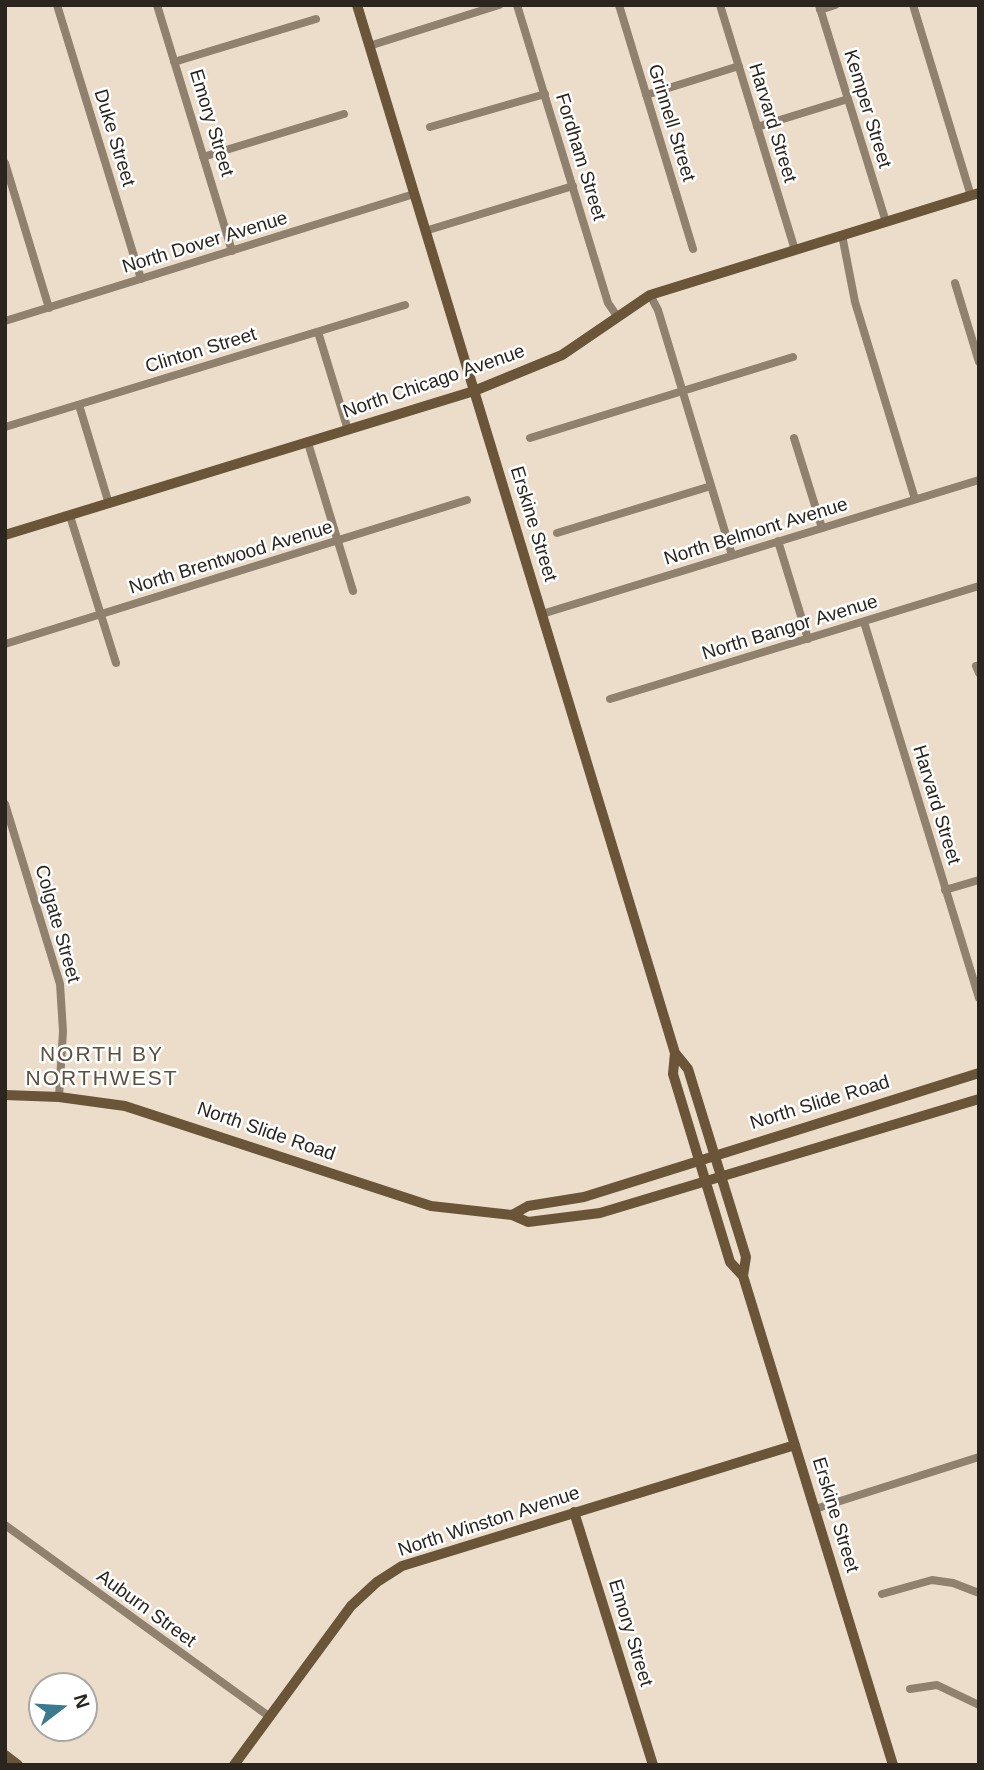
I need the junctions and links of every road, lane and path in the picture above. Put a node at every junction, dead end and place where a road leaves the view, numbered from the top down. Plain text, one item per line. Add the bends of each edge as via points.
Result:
1 (57, 5) edge
2 (157, 5) edge
3 (357, 5) edge
4 (499, 5) edge
5 (517, 5) edge
6 (619, 5) edge
7 (720, 5) edge
8 (835, 5) edge
9 (913, 5) edge
10 (820, 7) edge
11 (316, 19) dead end
12 (369, 46) junction
13 (174, 62) junction
14 (739, 66) junction
15 (545, 93) junction
16 (646, 95) junction
17 (848, 99) junction
18 (344, 114) dead end
19 (430, 127) dead end
20 (757, 127) junction
21 (203, 157) junction
22 (5, 163) edge
23 (573, 186) junction
24 (414, 194) junction
25 (975, 194) edge
26 (886, 222) junction
27 (425, 231) junction
28 (842, 235) junction
29 (693, 249) dead end
30 (795, 250) junction
31 (232, 251) junction
32 (141, 279) junction
33 (955, 283) dead end
34 (650, 295) junction
35 (405, 305) dead end
36 (49, 308) junction
37 (617, 316) junction
38 (5, 321) edge
39 (318, 332) junction
40 (793, 357) dead end
41 (979, 362) edge
42 (682, 390) junction
43 (474, 391) junction
44 (79, 405) junction
45 (5, 427) edge
46 (348, 430) junction
47 (530, 438) dead end
48 (794, 438) dead end
49 (308, 443) junction
50 (979, 480) edge
51 (711, 486) junction
52 (915, 499) junction
53 (467, 500) dead end
54 (109, 503) junction
55 (70, 516) junction
56 (822, 528) junction
57 (557, 533) dead end
58 (5, 535) edge
59 (338, 541) junction
60 (778, 541) junction
61 (732, 555) junction
62 (979, 586) edge
63 (353, 591) dead end
64 (542, 614) junction
65 (101, 615) junction
66 (864, 622) junction
67 (808, 639) junction
68 (5, 644) edge
69 (116, 663) dead end
70 (610, 699) dead end
71 (5, 804) edge
72 (979, 880) edge
73 (945, 890) junction
74 (979, 998) edge
75 (676, 1053) junction
76 (979, 1073) edge
77 (5, 1096) edge
78 (59, 1097) junction
79 (979, 1099) edge
80 (873, 1105) junction
81 (881, 1129) junction
82 (714, 1154) junction
83 (699, 1160) junction
84 (721, 1177) junction
85 (706, 1182) junction
86 (512, 1215) junction
87 (743, 1276) junction
88 (795, 1445) junction
89 (977, 1458) edge
90 (979, 1470) edge
91 (815, 1509) junction
92 (574, 1512) junction
93 (5, 1525) edge
94 (979, 1592) edge
95 (882, 1594) dead end
96 (910, 1689) dead end
97 (979, 1705) edge
98 (270, 1717) junction
99 (5, 1755) edge
100 (18, 1765) edge
101 (234, 1765) edge
102 (653, 1765) edge
103 (893, 1765) edge

1 - 32 street, Duke Street
2 - 13 street, Emory Street
3 - 12 main road, Erskine Street
4 - 12 street
5 - 15 street, Fordham Street
6 - 16 street, Grinnell Street
7 - 14 street, Harvard Street
8 - 10 street
9 - 25 street
10 - 17 street, Kemper Street
11 - 13 street
12 - 24 main road, Erskine Street
13 - 21 street, Emory Street
14 - 16 street
14 - 20 street, Harvard Street
15 - 19 street
15 - 23 street, Fordham Street
16 - 29 street, Grinnell Street
17 - 20 street
17 - 26 street, Kemper Street
18 - 21 street
20 - 30 street, Harvard Street
21 - 31 street, Emory Street
22 - 36 street
23 - 27 street
23 - 37 street, Fordham Street via 608,303
24 - 27 main road, Erskine Street
24 - 31 street, North Dover Avenue
25 - 26 main road, North Chicago Avenue
26 - 28 main road, North Chicago Avenue
27 - 43 main road, Erskine Street
28 - 30 main road, North Chicago Avenue
28 - 52 street via 855,302
30 - 34 main road, North Chicago Avenue
31 - 32 street, North Dover Avenue
32 - 36 street, North Dover Avenue
33 - 41 street
34 - 37 main road, North Chicago Avenue
34 - 42 street
35 - 39 street, Clinton Street
36 - 38 street, North Dover Avenue
37 - 43 main road, North Chicago Avenue via 562,355
39 - 44 street, Clinton Street
39 - 46 street
40 - 42 street
42 - 47 street
42 - 51 street
43 - 46 main road, North Chicago Avenue
43 - 64 main road, Erskine Street
44 - 45 street, Clinton Street
44 - 54 street
46 - 49 main road, North Chicago Avenue
48 - 56 street
49 - 54 main road, North Chicago Avenue
49 - 59 street
50 - 52 street, North Belmont Avenue
51 - 57 street
51 - 61 street
52 - 56 street, North Belmont Avenue
53 - 59 street, North Brentwood Avenue
54 - 55 main road, North Chicago Avenue
55 - 58 main road, North Chicago Avenue
55 - 65 street
56 - 60 street, North Belmont Avenue
59 - 63 street
59 - 65 street, North Brentwood Avenue
60 - 61 street, North Belmont Avenue
60 - 67 street
61 - 64 street, North Belmont Avenue
62 - 66 street, North Bangor Avenue
64 - 75 main road, Erskine Street
65 - 68 street, North Brentwood Avenue
65 - 69 street
66 - 67 street, North Bangor Avenue
66 - 73 street, Harvard Street
67 - 70 street, North Bangor Avenue
71 - 78 street, Colgate Street via 60,984
72 - 73 street
73 - 74 street, Harvard Street
75 - 82 main road, Erskine Street via 688,1069
75 - 83 main road, Erskine Street via 673,1074
76 - 80 main road, North Slide Road
77 - 78 main road, North Slide Road
78 - 86 main road, North Slide Road via 125,1106 163,1117 431,1206
79 - 81 main road, North Slide Road
80 - 81 main road
80 - 82 main road, North Slide Road
81 - 84 main road, North Slide Road
82 - 83 main road, North Slide Road
82 - 84 main road, Erskine Street
83 - 85 main road, Erskine Street
83 - 86 main road, North Slide Road via 584,1197 528,1206
84 - 85 main road, North Slide Road
84 - 87 main road, Erskine Street via 746,1256
85 - 86 main road, North Slide Road via 572,1219 528,1222
85 - 87 main road, Erskine Street via 730,1262
87 - 88 main road, Erskine Street
88 - 91 main road, Erskine Street
88 - 92 main road, North Winston Avenue
89 - 90 street
89 - 91 street
91 - 103 main road, Erskine Street
92 - 98 main road, North Winston Avenue via 402,1566 377,1582 351,1606
92 - 102 main road, Emory Street
93 - 98 street, Auburn Street
94 - 95 street via 932,1580
96 - 97 street via 937,1685
98 - 101 main road, North Winston Avenue
99 - 100 main road

